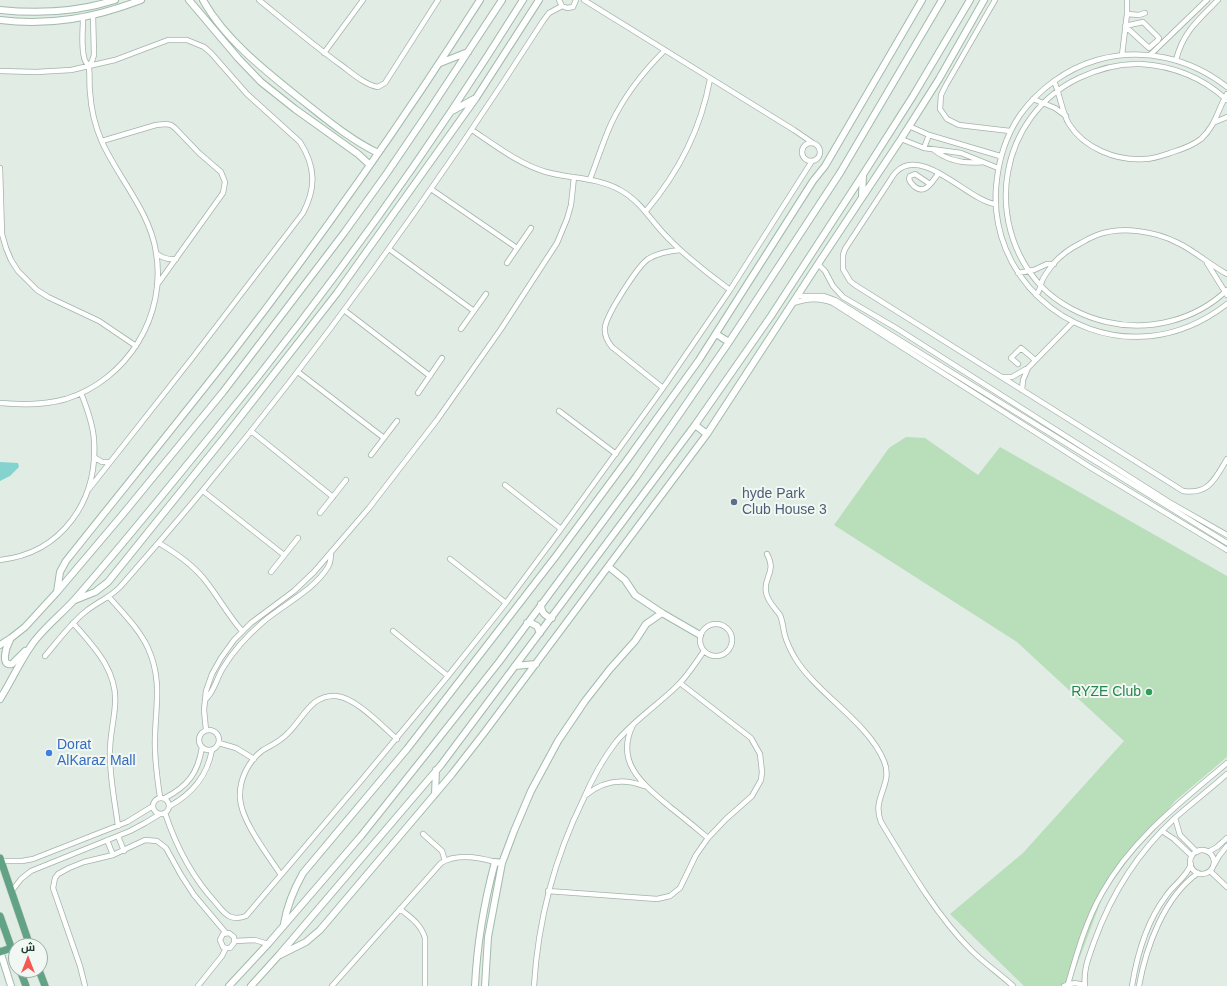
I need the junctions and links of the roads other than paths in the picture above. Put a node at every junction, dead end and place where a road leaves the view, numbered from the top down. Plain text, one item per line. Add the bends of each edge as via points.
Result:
1 (115, 0) edge
2 (141, 0) edge
3 (189, 0) edge
4 (203, 0) edge
5 (259, 0) edge
6 (363, 0) edge
7 (438, 0) edge
8 (480, 0) edge
9 (502, 0) edge
10 (522, 0) edge
11 (539, 0) edge
12 (559, 0) edge
13 (576, 0) edge
14 (584, 0) edge
15 (922, 0) edge
16 (942, 0) edge
17 (970, 0) edge
18 (984, 0) edge
19 (995, 0) edge
20 (1127, 0) edge
21 (1207, 0) edge
22 (1218, 0) edge
23 (562, 6) junction
24 (0, 10) edge
25 (1145, 13) dead end
26 (1127, 14) junction
27 (93, 15) junction
28 (83, 18) junction
29 (0, 20) edge
30 (1125, 26) junction
31 (665, 50) junction
32 (468, 52) junction
33 (324, 53) junction
34 (1122, 55) junction
35 (1150, 55) junction
36 (1176, 60) junction
37 (440, 64) junction
38 (88, 67) junction
39 (0, 71) edge
40 (710, 79) junction
41 (1054, 81) junction
42 (1227, 87) edge
43 (1058, 90) junction
44 (1226, 97) edge
45 (476, 98) junction
46 (1033, 99) junction
47 (1042, 103) junction
48 (450, 112) junction
49 (1066, 116) junction
50 (1227, 117) edge
51 (1215, 122) junction
52 (909, 126) junction
53 (472, 130) junction
54 (1010, 131) junction
55 (929, 135) junction
56 (901, 139) junction
57 (102, 141) junction
58 (813, 143) junction
59 (924, 148) junction
60 (934, 150) junction
61 (378, 153) junction
62 (1000, 156) junction
63 (812, 161) junction
64 (982, 162) junction
65 (370, 165) junction
66 (0, 168) edge
67 (998, 168) junction
68 (864, 173) junction
69 (939, 173) junction
70 (574, 177) junction
71 (590, 179) junction
72 (930, 184) dead end
73 (431, 189) junction
74 (862, 198) junction
75 (995, 204) junction
76 (646, 210) junction
77 (531, 228) dead end
78 (517, 248) junction
79 (389, 249) junction
80 (680, 250) junction
81 (156, 253) junction
82 (176, 259) junction
83 (1206, 262) junction
84 (507, 263) dead end
85 (818, 264) junction
86 (1054, 264) junction
87 (1030, 271) junction
88 (1018, 273) junction
89 (1227, 274) edge
90 (157, 285) junction
91 (1041, 286) junction
92 (730, 290) junction
93 (1226, 293) edge
94 (486, 294) dead end
95 (1036, 295) junction
96 (797, 296) junction
97 (793, 303) junction
98 (1227, 304) edge
99 (344, 310) junction
100 (474, 311) junction
101 (771, 316) junction
102 (780, 322) junction
103 (1073, 322) junction
104 (462, 329) dead end
105 (716, 334) junction
106 (729, 342) junction
107 (136, 346) junction
108 (442, 358) dead end
109 (1036, 360) junction
110 (1018, 364) dead end
111 (1028, 368) junction
112 (298, 372) junction
113 (430, 376) junction
114 (1000, 376) junction
115 (664, 388) junction
116 (1022, 390) junction
117 (81, 393) junction
118 (418, 393) dead end
119 (0, 403) edge
120 (559, 411) dead end
121 (397, 421) dead end
122 (695, 425) junction
123 (251, 431) junction
124 (707, 434) junction
125 (384, 438) junction
126 (616, 454) junction
127 (371, 455) dead end
128 (94, 457) junction
129 (1227, 459) edge
130 (110, 462) junction
131 (346, 480) dead end
132 (505, 485) dead end
133 (89, 489) junction
134 (203, 491) junction
135 (333, 496) junction
136 (320, 514) dead end
137 (562, 528) junction
138 (1227, 535) edge
139 (298, 538) dead end
140 (159, 543) junction
141 (1227, 543) edge
142 (1227, 550) edge
143 (331, 552) junction
144 (767, 554) dead end
145 (284, 555) junction
146 (450, 559) dead end
147 (0, 560) edge
148 (608, 567) junction
149 (271, 572) dead end
150 (57, 592) junction
151 (109, 597) junction
152 (74, 600) junction
153 (282, 600) junction
154 (506, 603) junction
155 (541, 604) junction
156 (285, 605) junction
157 (662, 613) junction
158 (552, 618) junction
159 (74, 623) junction
160 (527, 623) junction
161 (242, 631) junction
162 (393, 631) dead end
163 (540, 633) junction
164 (700, 635) junction
165 (11, 638) junction
166 (32, 644) junction
167 (0, 645) edge
168 (704, 651) junction
169 (45, 656) dead end
170 (536, 664) junction
171 (515, 666) junction
172 (448, 676) junction
173 (680, 683) junction
174 (0, 699) edge
175 (205, 700) junction
176 (635, 721) junction
177 (206, 730) junction
178 (397, 739) junction
179 (219, 743) junction
180 (202, 747) junction
181 (212, 750) junction
182 (254, 758) junction
183 (1227, 763) edge
184 (436, 770) junction
185 (1227, 774) edge
186 (646, 786) junction
187 (434, 794) junction
188 (584, 796) junction
189 (162, 798) junction
190 (153, 806) junction
191 (170, 806) junction
192 (162, 813) junction
193 (1175, 818) junction
194 (118, 826) junction
195 (1162, 831) junction
196 (424, 834) dead end
197 (118, 836) junction
198 (708, 838) junction
199 (1227, 838) edge
200 (108, 840) junction
201 (1227, 846) edge
202 (124, 851) junction
203 (1197, 852) junction
204 (1208, 852) junction
205 (113, 855) junction
206 (1192, 856) junction
207 (0, 860) edge
208 (445, 861) junction
209 (495, 862) junction
210 (502, 863) junction
211 (1191, 864) junction
212 (1214, 865) junction
213 (1210, 871) junction
214 (1198, 873) junction
215 (281, 875) junction
216 (1227, 887) edge
217 (548, 891) junction
218 (11, 892) junction
219 (400, 908) junction
220 (0, 916) edge
221 (284, 924) junction
222 (226, 933) junction
223 (27, 938) edge
224 (8, 939) edge
225 (235, 940) junction
226 (268, 944) junction
227 (226, 948) junction
228 (0, 952) edge
229 (279, 955) junction
230 (1066, 985) edge
231 (11, 986) edge
232 (85, 986) edge
233 (198, 986) edge
234 (229, 986) edge
235 (251, 986) edge
236 (332, 986) edge
237 (425, 986) edge
238 (475, 986) edge
239 (485, 986) edge
240 (534, 986) edge
241 (1014, 986) edge
242 (1085, 986) edge
243 (1132, 986) edge
244 (1139, 986) edge

1 - 24 street via 56,12
2 - 27 street
3 - 65 street via 260,82
4 - 61 street via 225,30 263,69 325,118
5 - 33 street
6 - 33 street
7 - 33 street via 382,86 373,86
8 - 37 street
9 - 32 street
10 - 48 street
11 - 45 street
12 - 23 street
13 - 23 street via 575,5 570,8
14 - 31 street
15 - 105 street via 825,166
16 - 106 street via 850,158
17 - 68 street
18 - 52 street
19 - 54 street via 946,85 941,95 940,109 947,119 959,125
20 - 26 street
21 - 35 street
22 - 36 street via 1190,28
23 - 53 street via 549,13 543,21
25 - 26 street
26 - 30 street
27 - 28 street
27 - 38 street via 94,55
28 - 29 street via 51,22
28 - 38 street via 83,56
30 - 30 street via 1143,22 1158,39 1151,48 1148,48
30 - 34 street
31 - 40 street
31 - 71 street via 643,74 621,106
32 - 37 street
32 - 150 street via 387,174 264,338 218,398
34 - 35 street
34 - 41 street via 1090,62
35 - 36 street
36 - 42 street via 1204,72
37 - 61 street
38 - 39 street via 36,72
38 - 57 street via 92,107
38 - 130 street via 128,56 168,40 187,40 196,43 211,53 247,94 300,142 310,161 313,177 311,193 303,213
40 - 58 street
40 - 76 street via 704,109 690,146 670,180
41 - 43 street
41 - 46 street
43 - 44 street via 1098,70 1135,64 1183,72
43 - 47 street
43 - 49 street
44 - 51 street
45 - 48 street
45 - 152 street via 336,292 227,434 108,582 95,592
46 - 47 street
46 - 54 street
47 - 49 street
47 - 87 street via 1017,141 1006,185 1005,200 1010,230 1018,251
48 - 152 street via 273,358
49 - 51 street via 1077,134 1097,149 1134,159 1156,157 1193,144
50 - 51 street
52 - 55 street
52 - 56 street
53 - 70 street via 521,162 546,172
53 - 73 street
54 - 62 street
55 - 59 street
55 - 62 street
56 - 59 street
56 - 74 street
57 - 81 street via 143,213
57 - 82 street via 166,124 175,128 221,172 225,182 223,193
58 - 63 street via 818,146 820,152
58 - 63 street via 804,146 802,152 806,160
59 - 60 street
60 - 64 street via 961,153
60 - 64 street via 943,157 954,160
61 - 65 street
62 - 67 street
63 - 92 street
64 - 67 street
65 - 150 street via 232,353 66,561 60,572
66 - 107 street via 2,234 11,260 18,271 32,286 48,297 99,321
67 - 75 street
68 - 74 street
68 - 101 street
69 - 72 street
69 - 75 street via 981,200
69 - 114 street via 926,167 911,165 896,172 845,249 843,269 855,285
70 - 71 street
70 - 143 street via 571,205 560,236 528,289 437,420
71 - 76 street via 622,191
73 - 78 street
73 - 79 street
74 - 85 street
75 - 88 street via 1003,242
76 - 80 street via 659,229
77 - 78 street
78 - 84 street
79 - 99 street
79 - 100 street
80 - 92 street
80 - 115 street via 654,256 640,266 608,319 605,329 612,347
81 - 82 street via 167,259
81 - 90 street
82 - 90 street
83 - 86 street via 1166,237 1139,231 1125,231 1098,235 1064,253
83 - 89 street
83 - 93 street
85 - 96 street
85 - 138 street via 825,271 832,286 843,297 909,336 1169,502
86 - 87 street
86 - 91 street
87 - 88 street
87 - 91 street
88 - 95 street
90 - 107 street via 151,316
91 - 93 street via 1068,307 1083,314 1115,324 1132,326 1166,323 1182,318 1197,312
91 - 95 street
92 - 115 street
94 - 100 street
95 - 103 street
96 - 97 street
96 - 141 street via 824,296 835,300
97 - 102 street
97 - 142 street via 808,299 829,301
98 - 103 street via 1185,328 1151,336 1134,337 1099,332
99 - 112 street
99 - 113 street
100 - 104 street
101 - 102 street
101 - 122 street
102 - 124 street
103 - 109 street
105 - 106 street
105 - 221 street via 556,556 407,749 303,873 289,901
106 - 155 street via 636,477
107 - 117 street via 112,374
108 - 113 street
109 - 110 street via 1021,348 1011,358
109 - 111 street
111 - 114 street via 1012,377
111 - 116 street
112 - 123 street
112 - 125 street
113 - 118 street
114 - 116 street
115 - 126 street
116 - 129 street via 1182,491 1202,490 1211,484
117 - 119 street via 47,403
117 - 128 street via 92,424
120 - 126 street
121 - 125 street
122 - 124 street
122 - 158 street
123 - 134 street
123 - 135 street
124 - 148 street
125 - 127 street
126 - 137 street
128 - 130 street via 102,462
128 - 133 street
130 - 133 street
131 - 135 street
132 - 137 street
133 - 147 street via 74,517 50,541 23,555
134 - 140 street
134 - 145 street
135 - 136 street
137 - 154 street
139 - 145 street
140 - 151 street
140 - 161 street via 196,570
143 - 153 street via 305,581
143 - 156 street via 330,562 320,577
144 - 241 street via 771,570 766,584 766,594 780,616 787,641 796,659 862,728 883,758 887,777 878,804 881,822 955,932
145 - 149 street
146 - 154 street
148 - 157 street via 626,580 634,595
148 - 170 street
150 - 165 street
151 - 159 street via 85,612
151 - 189 street via 142,637 156,672 158,698 155,748
152 - 166 street
153 - 156 street
153 - 161 street
154 - 172 street
155 - 158 street via 542,612
155 - 160 street
156 - 175 street via 257,628 234,653
157 - 164 street
157 - 210 street via 646,624 585,701 558,741 531,791
158 - 163 street
159 - 169 street
159 - 194 street via 103,660 113,682 116,703 110,756
160 - 163 street via 537,626
160 - 221 street via 366,830
161 - 175 street via 216,665
162 - 172 street
163 - 171 street
164 - 168 street via 699,641
164 - 168 street via 707,626 717,623 727,628 732,638 725,653 709,654
165 - 166 street via 2,655 2,660 6,664 14,662
165 - 167 street
166 - 174 street
168 - 173 street
170 - 171 street
170 - 187 street
171 - 184 street
172 - 178 street
173 - 176 street
173 - 198 street via 751,738 762,762 761,780 752,796
175 - 177 street
176 - 186 street via 629,738 629,756 634,772
176 - 188 street via 606,756
177 - 179 street via 215,731
177 - 180 street via 199,736
178 - 182 street via 353,702 341,696 328,696 311,705 284,737
178 - 215 street
179 - 181 street
179 - 182 street via 236,748
180 - 181 street
180 - 189 street via 193,776 183,787
181 - 191 street via 201,780 190,793
182 - 215 street via 241,783 241,806 247,821
183 - 230 street via 1168,812 1122,862 1102,892
184 - 187 street
184 - 229 street
185 - 193 street
186 - 188 street via 614,782 598,786
186 - 198 street
187 - 229 street via 320,930 306,942
188 - 217 street via 564,842
189 - 190 street via 155,800
189 - 191 street
190 - 192 street via 156,812
190 - 194 street
191 - 192 street
192 - 197 street via 138,828
192 - 215 street via 188,865 204,890 227,915 236,918 246,916
193 - 195 street
193 - 203 street via 1180,835
194 - 207 street via 33,859
195 - 206 street
195 - 242 street via 1143,852 1113,898 1084,970
196 - 208 street via 442,851
197 - 200 street
197 - 202 street
198 - 217 street via 696,855 680,888 664,899
199 - 204 street
200 - 205 street
200 - 218 street via 31,871
201 - 212 street
202 - 205 street
202 - 222 street via 145,840 162,844 194,895
203 - 204 street
203 - 206 street
204 - 212 street via 1214,858
205 - 232 street via 69,868 58,874 53,883 54,893
206 - 211 street
207 - 218 main road
208 - 209 street via 468,857
208 - 219 street via 437,866
209 - 210 street
209 - 238 street via 477,954
210 - 239 street via 488,937
211 - 214 street via 1193,870
211 - 243 street via 1165,897 1153,919 1138,958
212 - 213 street
213 - 214 street
213 - 216 street
214 - 244 street via 1176,894 1160,923 1148,950
217 - 240 street via 538,940
218 - 223 main road
219 - 236 street
219 - 237 street via 419,925 425,938
220 - 224 main road
221 - 226 street
222 - 225 street via 232,934
222 - 227 street via 222,934 220,940 220,944
225 - 226 street via 255,940
225 - 227 street via 232,946
226 - 234 street
227 - 233 street
228 - 231 street
229 - 235 street
230 - 242 street via 1077,983

